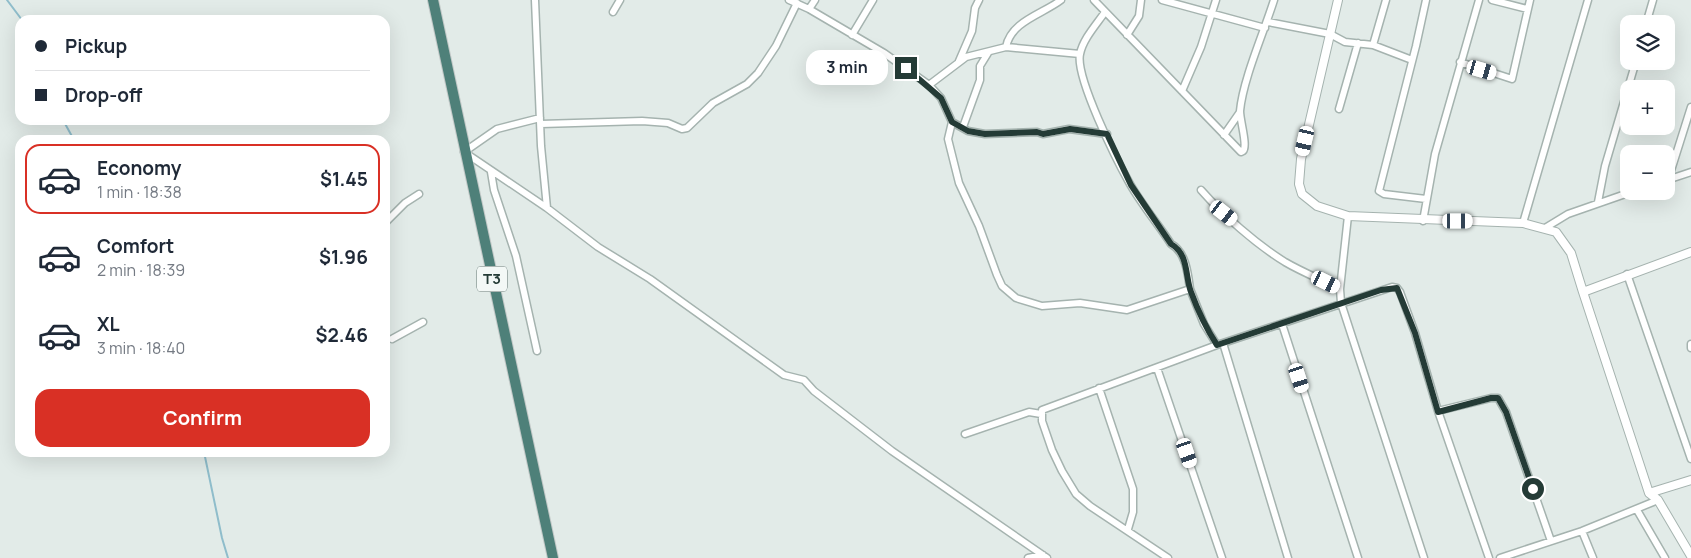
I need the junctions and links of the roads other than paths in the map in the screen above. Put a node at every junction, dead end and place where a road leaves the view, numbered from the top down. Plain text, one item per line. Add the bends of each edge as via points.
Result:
1 (433, 0) edge
2 (535, 0) edge
3 (620, 0) edge
4 (789, 0) edge
5 (815, 0) edge
6 (872, 0) edge
7 (979, 0) edge
8 (1061, 0) edge
9 (1094, 0) edge
10 (1141, 0) edge
11 (1162, 0) edge
12 (1216, 0) edge
13 (1274, 0) edge
14 (1338, 0) edge
15 (1386, 0) edge
16 (1426, 0) edge
17 (1479, 0) edge
18 (1492, 0) edge
19 (1530, 0) edge
20 (1588, 0) edge
21 (1653, 0) edge
22 (797, 3) junction
23 (809, 9) junction
24 (1527, 9) junction
25 (613, 12) dead end
26 (1105, 12) junction
27 (1212, 14) junction
28 (1649, 15) edge
29 (1266, 25) junction
30 (1330, 34) junction
31 (852, 35) junction
32 (1127, 35) junction
33 (1358, 42) junction
34 (1373, 45) junction
35 (1006, 47) junction
36 (988, 53) junction
37 (1080, 54) junction
38 (1412, 60) junction
39 (959, 61) junction
40 (1460, 62) junction
41 (1633, 70) edge
42 (928, 86) junction
43 (1182, 91) junction
44 (1691, 107) edge
45 (1340, 108) dead end
46 (1240, 112) junction
47 (540, 121) junction
48 (952, 122) junction
49 (963, 127) junction
50 (1107, 134) junction
51 (1224, 135) junction
52 (464, 152) junction
53 (1675, 156) edge
54 (491, 172) junction
55 (1691, 172) edge
56 (1675, 177) edge
57 (1201, 190) dead end
58 (419, 194) dead end
59 (1620, 195) edge
60 (1426, 199) junction
61 (1598, 202) junction
62 (547, 208) junction
63 (1348, 216) junction
64 (390, 218) edge
65 (1423, 221) junction
66 (1523, 224) junction
67 (1545, 228) junction
68 (1691, 252) edge
69 (1627, 274) junction
70 (1190, 289) junction
71 (1340, 289) junction
72 (1583, 292) junction
73 (1341, 303) junction
74 (423, 322) dead end
75 (1282, 324) junction
76 (392, 339) dead end
77 (1220, 344) junction
78 (1691, 344) edge
79 (1691, 348) edge
80 (537, 351) dead end
81 (1157, 368) junction
82 (1099, 388) junction
83 (1438, 412) junction
84 (1041, 414) junction
85 (965, 434) dead end
86 (1691, 459) edge
87 (1691, 480) edge
88 (1649, 493) junction
89 (1658, 500) junction
90 (1637, 510) junction
91 (1128, 529) junction
92 (1582, 531) junction
93 (1551, 541) junction
94 (1520, 555) edge
95 (1691, 556) edge
96 (1045, 557) edge
97 (553, 558) edge
98 (1028, 558) edge
99 (1168, 558) edge
100 (1222, 558) edge
101 (1288, 558) edge
102 (1358, 558) edge
103 (1424, 558) edge
104 (1489, 558) edge
105 (1500, 558) edge
106 (1593, 558) edge
107 (1665, 558) edge

1 - 52 highway, T3
2 - 47 street
3 - 25 street
4 - 22 street
5 - 23 street
6 - 31 street
7 - 39 street via 972,31
8 - 35 street via 1024,21 1007,41
9 - 26 street
10 - 32 street via 1139,16
11 - 27 street
12 - 27 street
13 - 29 street
14 - 30 street
15 - 34 street
16 - 38 street
17 - 40 street
18 - 24 street
19 - 24 street
20 - 66 street
21 - 28 street
22 - 23 street
22 - 47 street via 776,46 758,72 746,84 714,103 687,128 668,123
23 - 31 street
24 - 40 street via 1512,79
26 - 32 street
26 - 37 street
27 - 29 street
27 - 43 street
29 - 30 street
29 - 46 street
30 - 33 street via 1345,42
30 - 63 street via 1301,159 1299,184 1302,194 1312,203
31 - 42 street via 895,60
32 - 43 street
33 - 34 street
33 - 45 street
34 - 38 street
35 - 36 street
35 - 37 street
36 - 39 street
36 - 49 street via 980,66 980,80
37 - 50 street via 1079,70 1086,92
38 - 60 street via 1378,191
39 - 42 street
40 - 60 street
41 - 61 street via 1605,166
42 - 48 street via 941,98
43 - 51 street
44 - 53 street
46 - 51 street
46 - 51 street via 1246,146 1244,152
47 - 52 street via 497,128
47 - 62 street
48 - 49 street
48 - 70 street via 948,139 955,173 1002,286 1016,298 1042,306 1080,303 1127,310
49 - 50 street via 985,134 1043,134 1070,129
50 - 70 street via 1131,185 1171,244 1178,247
52 - 54 street
52 - 97 highway, T3
54 - 62 street
54 - 80 street via 516,256
55 - 56 street
57 - 71 street via 1215,206 1271,252
58 - 64 street
59 - 61 street
60 - 65 street
61 - 67 street
62 - 96 street via 784,375 804,380 892,451
63 - 65 street
63 - 71 street
65 - 66 street
66 - 67 street
67 - 72 street via 1556,232 1571,253
68 - 69 street
69 - 72 street
69 - 86 street
70 - 77 street via 1204,324
71 - 73 street
72 - 88 street
73 - 75 street
73 - 83 street via 1397,288 1415,333
73 - 103 street
74 - 76 street
75 - 77 street
75 - 102 street
77 - 81 street
77 - 101 street
78 - 79 street
81 - 82 street
81 - 100 street
82 - 84 street via 1048,407
82 - 91 street via 1133,489 1133,512
83 - 93 street via 1498,398 1506,412
83 - 104 street
84 - 85 street via 1029,412
84 - 91 street via 1052,450 1076,494
87 - 88 street
88 - 89 street
89 - 90 street
89 - 95 street
90 - 92 street
90 - 107 street
91 - 99 street
92 - 93 street
92 - 106 street
93 - 94 street
94 - 105 street
96 - 98 street

